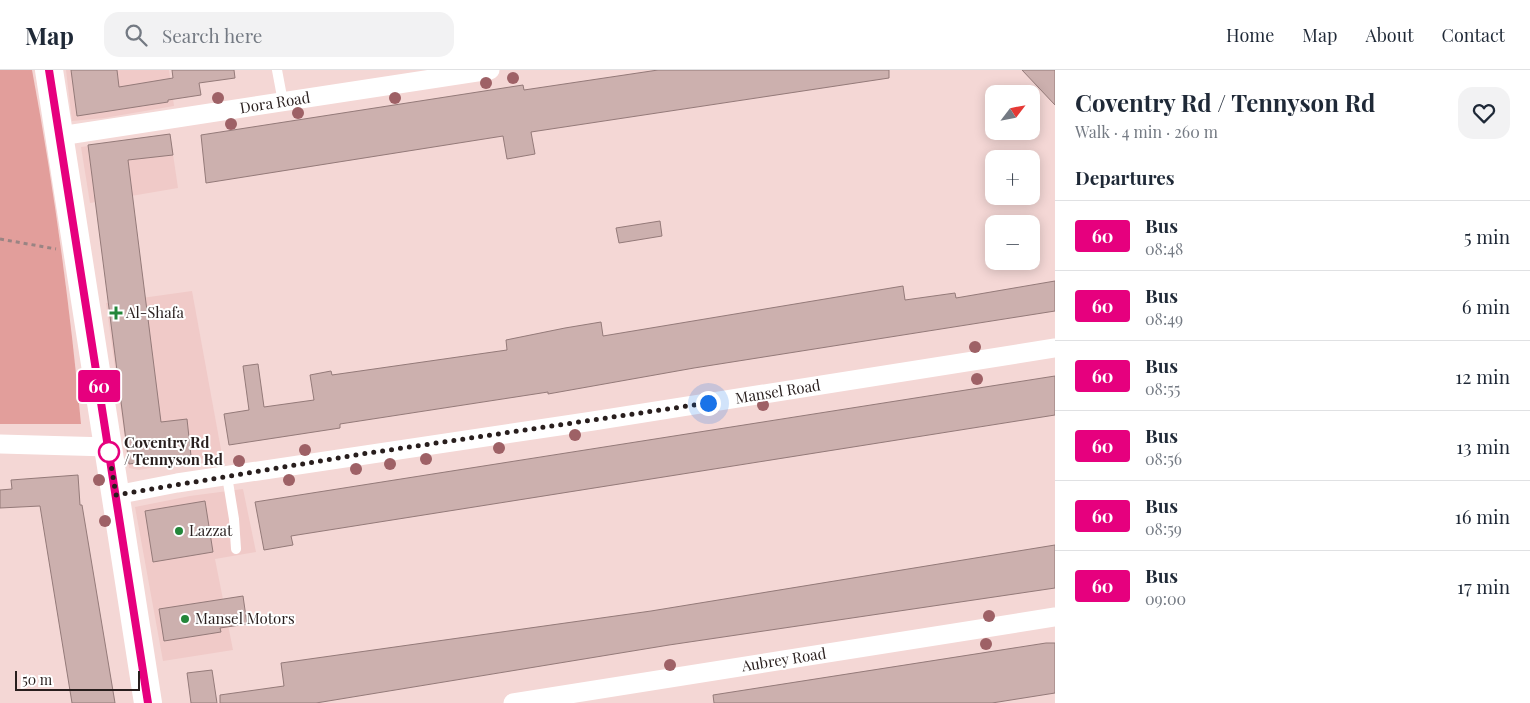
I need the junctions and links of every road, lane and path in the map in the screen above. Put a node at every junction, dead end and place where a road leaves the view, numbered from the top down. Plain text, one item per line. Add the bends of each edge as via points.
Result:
1 (49, 70) edge
2 (277, 70) edge
3 (490, 70) edge
4 (284, 102) junction
5 (60, 136) junction
6 (0, 239) edge
7 (79, 257) junction
8 (1055, 348) edge
9 (0, 444) edge
10 (108, 447) junction
11 (227, 476) junction
12 (116, 495) junction
13 (236, 549) dead end
14 (1055, 617) edge
15 (148, 703) edge
16 (513, 703) edge

1 - 5 street
2 - 4 lane
3 - 4 street, Dora Road
4 - 5 street, Dora Road
5 - 7 street
6 - 7 path via 61,250
7 - 10 street
8 - 11 street, Mansel Road
9 - 10 street
10 - 12 street
11 - 12 street, Mansel Road
11 - 13 lane
12 - 15 street
14 - 16 street, Aubrey Road

